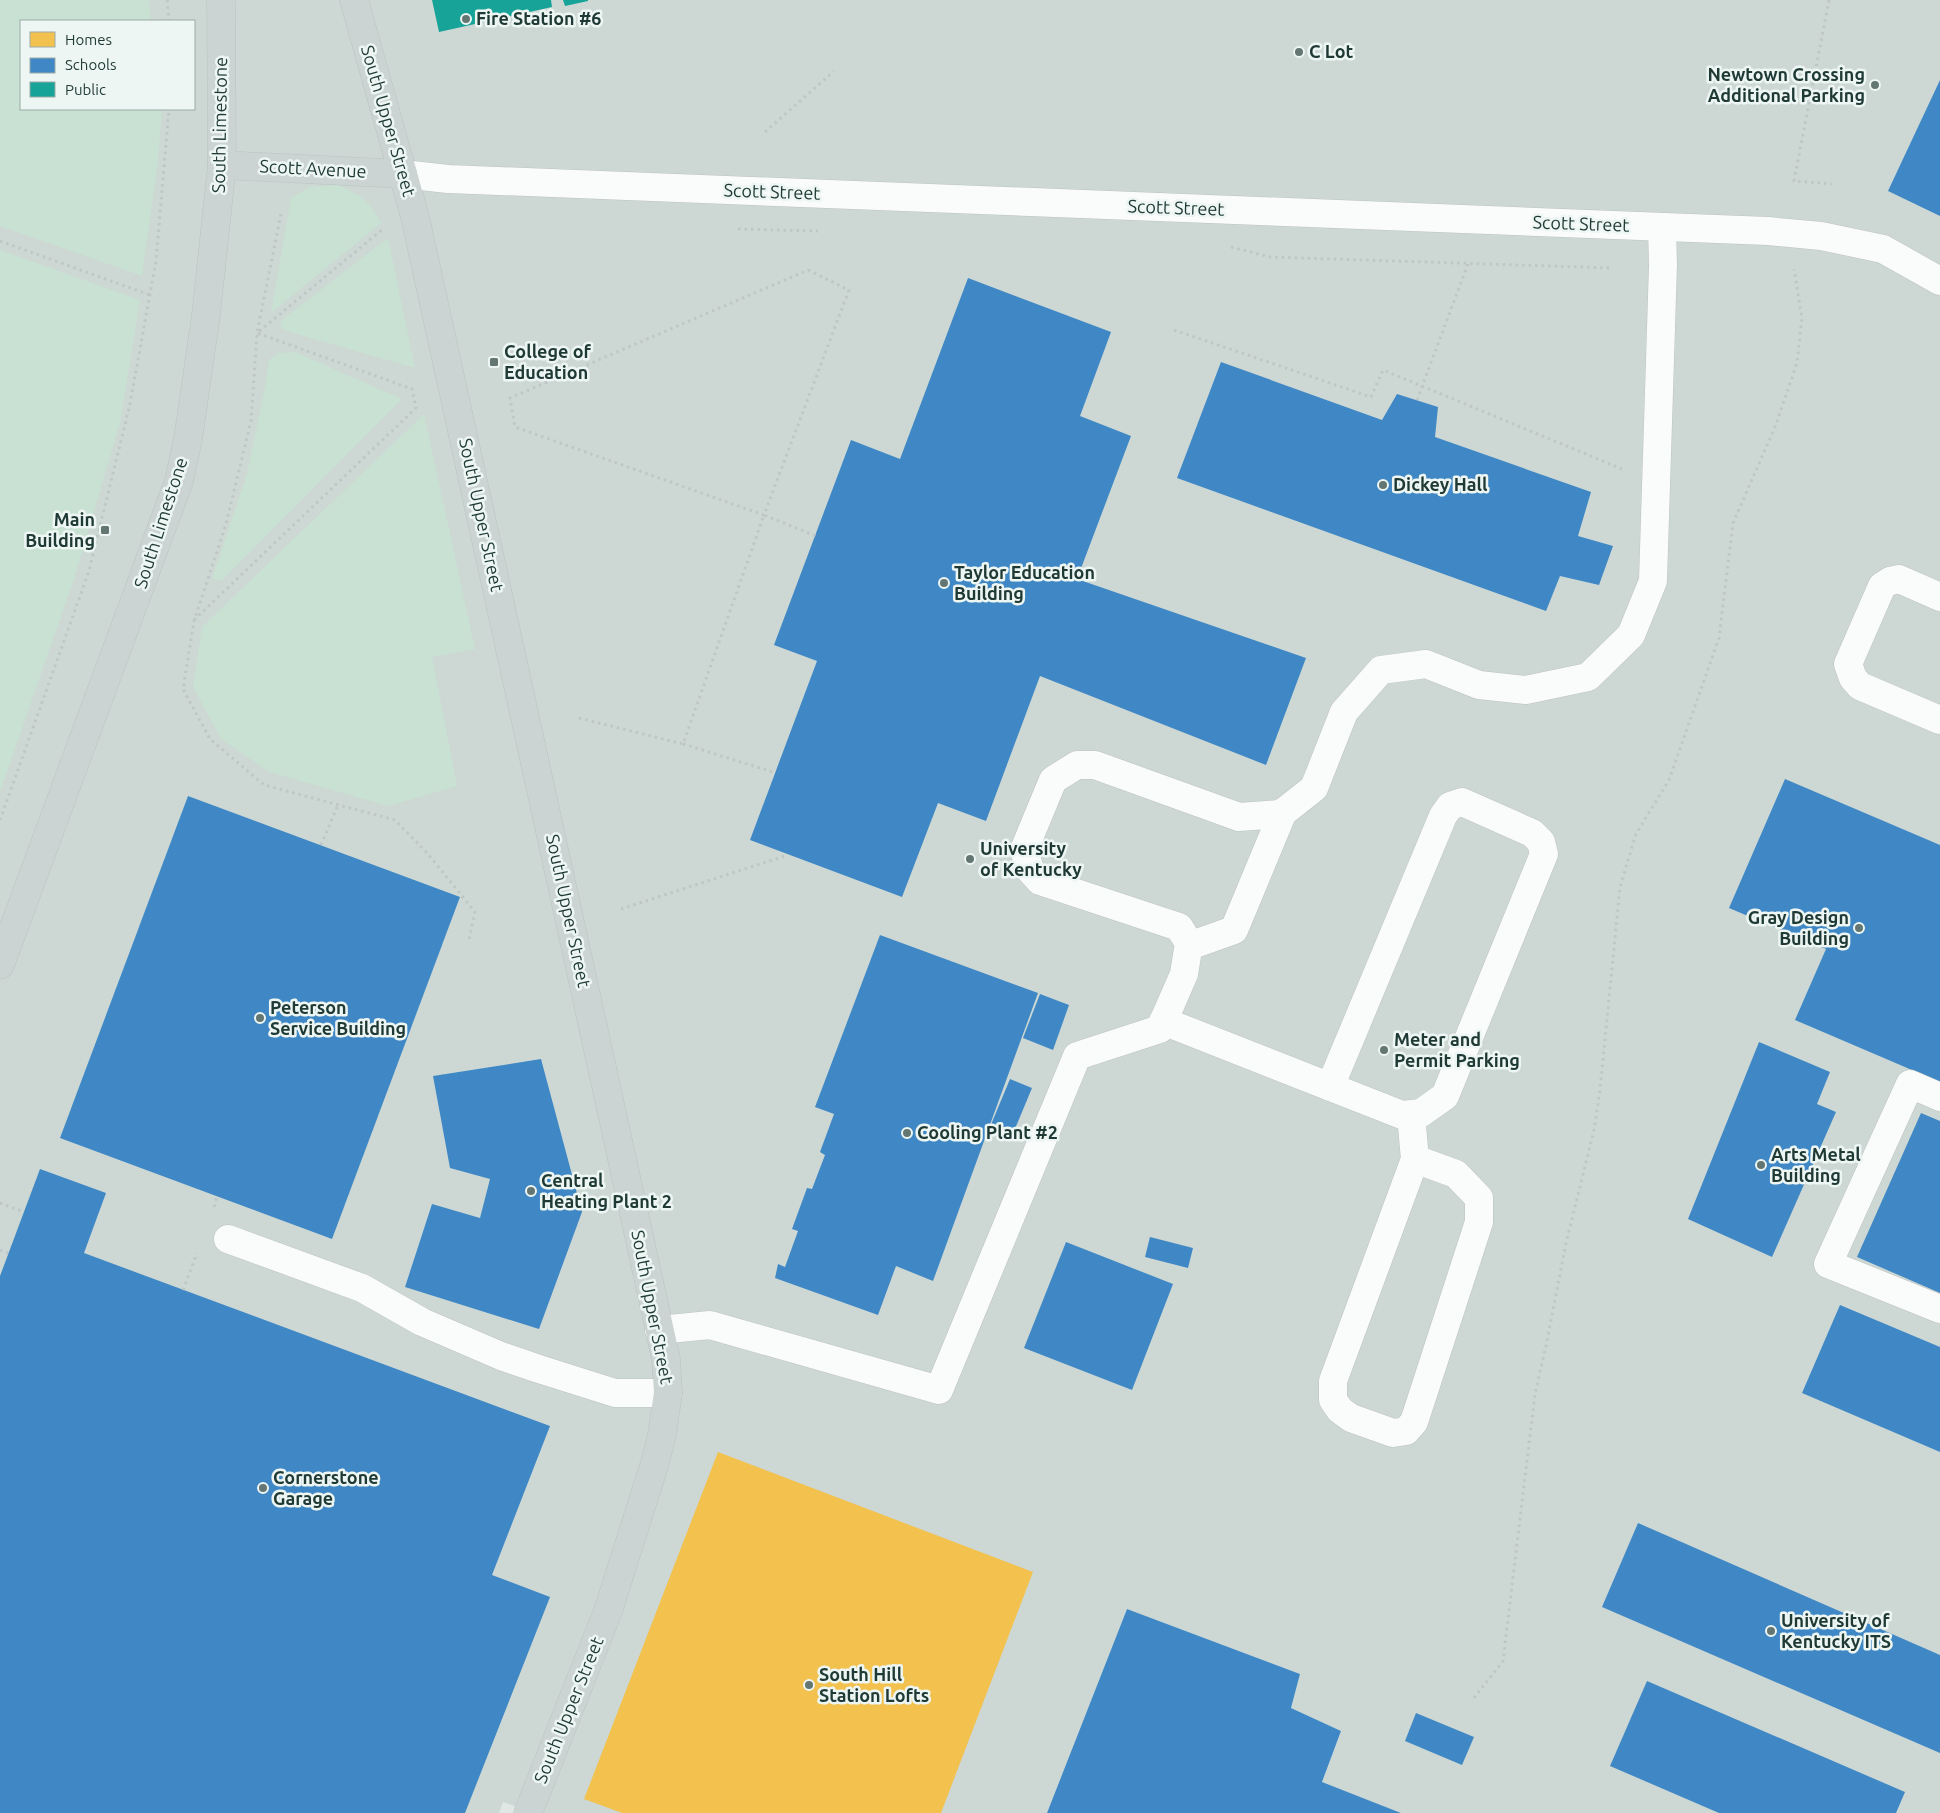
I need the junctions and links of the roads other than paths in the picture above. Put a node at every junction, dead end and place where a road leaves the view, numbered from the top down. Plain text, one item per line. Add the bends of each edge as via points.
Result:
1 (221, 0) edge
2 (354, 0) edge
3 (222, 165) junction
4 (403, 174) junction
5 (1662, 227) junction
6 (1940, 281) edge
7 (1940, 597) edge
8 (1940, 720) edge
9 (1283, 812) junction
10 (1189, 946) junction
11 (0, 965) edge
12 (1163, 1021) junction
13 (1330, 1087) junction
14 (1940, 1097) edge
15 (1411, 1115) junction
16 (1415, 1159) junction
17 (228, 1239) dead end
18 (1940, 1309) edge
19 (659, 1330) junction
20 (668, 1393) junction
21 (528, 1813) edge

1 - 3 main road, South Limestone
2 - 4 main road, South Upper Street
3 - 4 main road, Scott Avenue
3 - 11 main road, South Limestone via 206,315 179,481
4 - 5 lane, Scott Street via 458,180
4 - 19 main road, South Upper Street via 457,406
5 - 6 lane, Scott Street via 1821,236 1883,249
5 - 9 lane via 1653,581 1631,635 1588,677 1526,690 1479,685 1426,664 1381,670 1344,712 1314,788
7 - 8 lane via 1899,579 1882,586 1848,664 1860,686
9 - 10 lane via 1234,930
9 - 10 lane via 1240,817 1095,765 1077,765 1053,780 1024,850 1030,870 1040,881 1179,927
10 - 12 lane via 1184,974
12 - 13 lane
12 - 19 lane via 1160,1029 1077,1056 939,1390 710,1325
13 - 15 lane via 1402,1116
13 - 15 lane via 1443,816 1450,806 1462,802 1532,833 1541,842 1544,854 1445,1096 1421,1113
14 - 18 lane via 1910,1084 1828,1264
15 - 16 lane
16 - 16 lane via 1333,1381 1333,1400 1340,1410 1351,1418 1393,1433 1406,1431 1414,1422 1479,1222 1479,1198 1456,1174
17 - 20 lane via 362,1288 422,1322 501,1356 615,1393
19 - 20 main road, South Upper Street via 666,1360
20 - 21 main road, South Upper Street via 654,1466 608,1611

